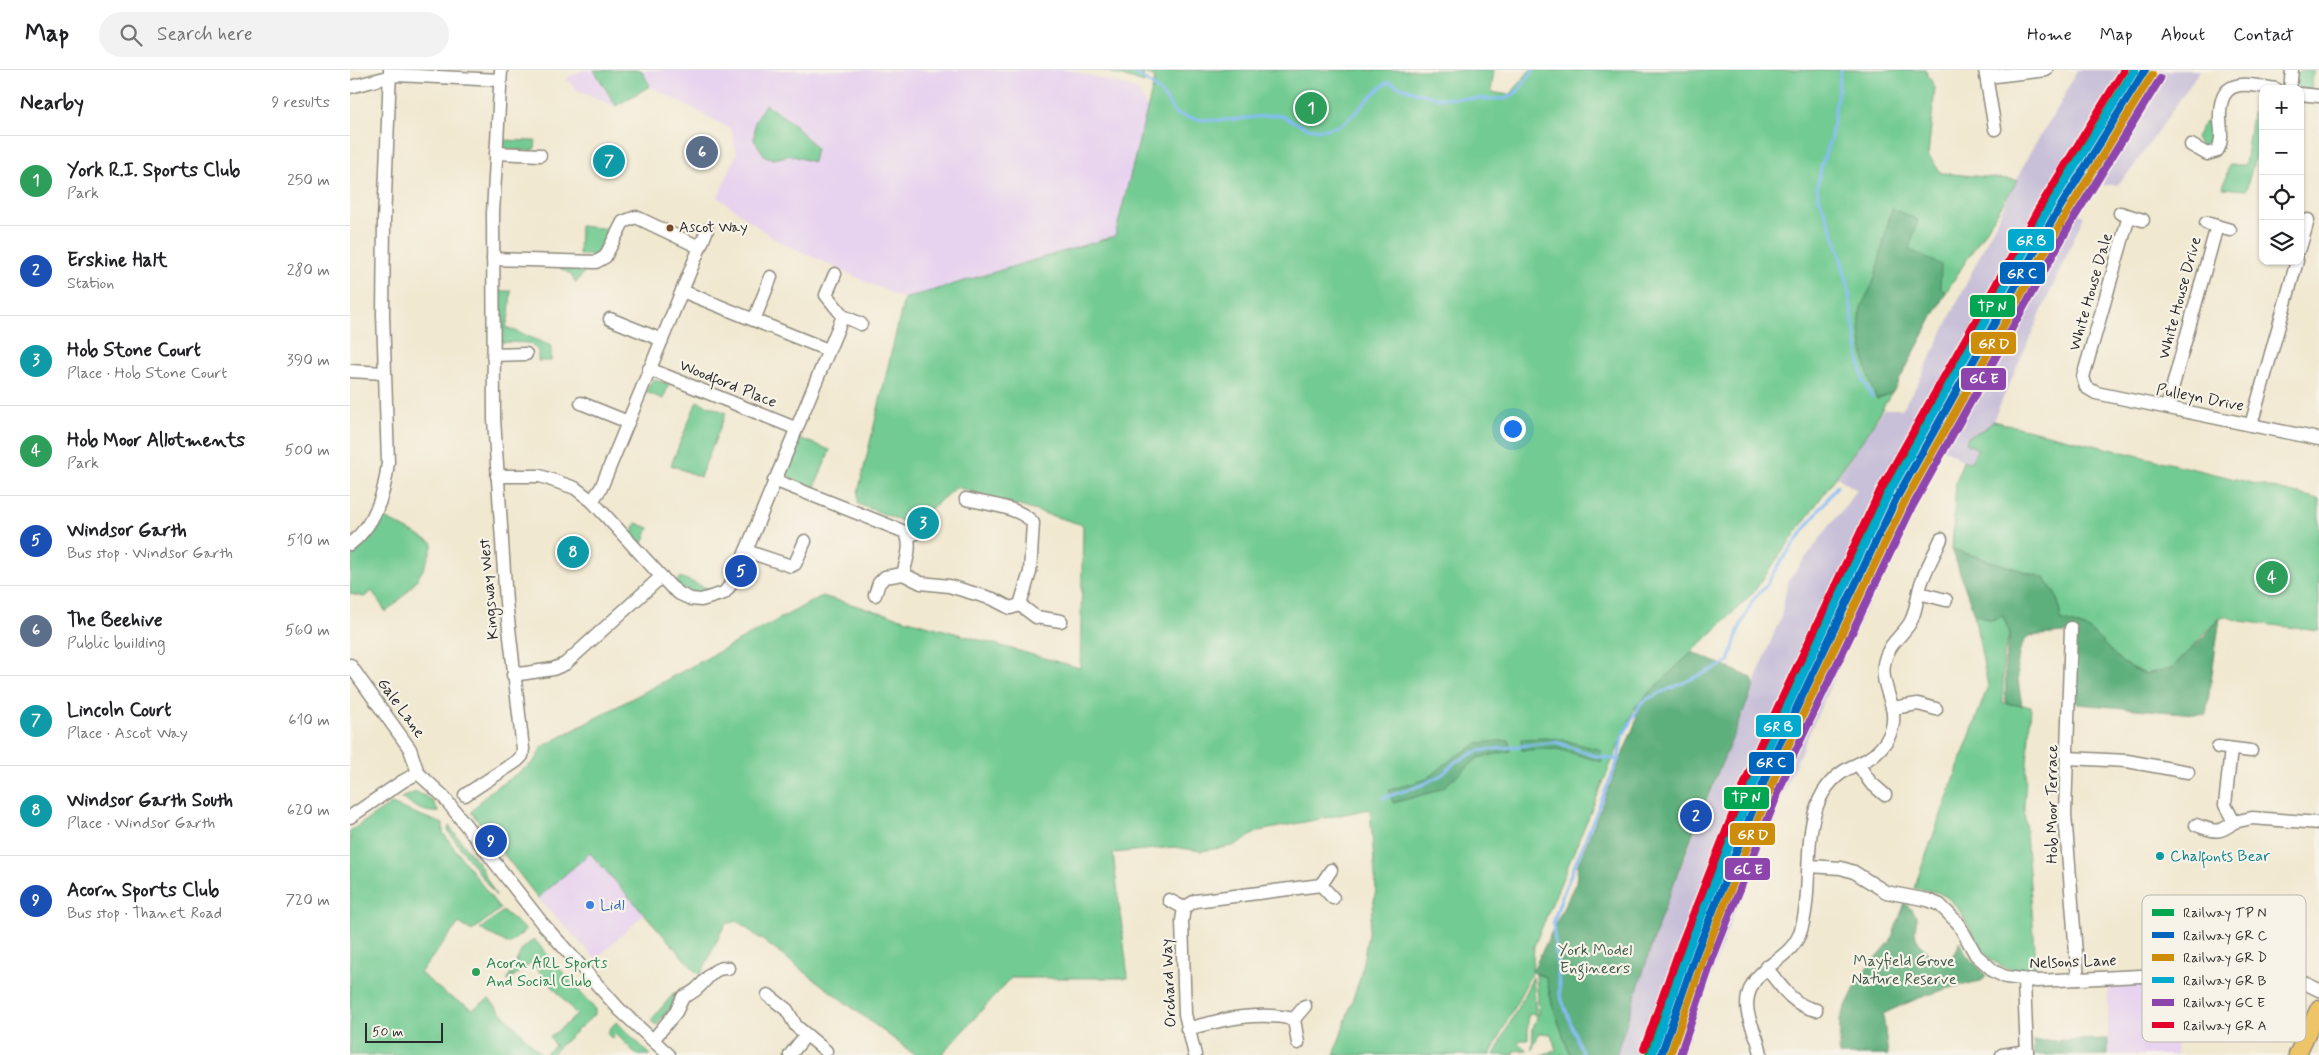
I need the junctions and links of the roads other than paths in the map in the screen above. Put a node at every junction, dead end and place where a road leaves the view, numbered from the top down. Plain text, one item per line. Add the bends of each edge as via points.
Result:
1 (2046, 70) edge
2 (2292, 70) edge
3 (390, 73) edge
4 (1986, 74) edge
5 (500, 75) edge
6 (2290, 85) edge
7 (350, 87) edge
8 (2259, 87) edge
9 (2304, 94) edge
10 (2319, 96) edge
11 (1995, 130) dead end
12 (2191, 145) dead end
13 (496, 153) junction
14 (540, 155) dead end
15 (2143, 220) dead end
16 (2309, 220) edge
17 (707, 230) dead end
18 (2230, 230) dead end
19 (2304, 236) edge
20 (699, 247) junction
21 (493, 259) junction
22 (2296, 265) edge
23 (835, 274) dead end
24 (771, 277) dead end
25 (682, 291) junction
26 (843, 316) junction
27 (610, 319) dead end
28 (754, 320) junction
29 (861, 324) dead end
30 (662, 340) junction
31 (828, 350) junction
32 (526, 354) dead end
33 (493, 355) junction
34 (649, 370) junction
35 (350, 371) edge
36 (384, 373) junction
37 (2083, 377) joint
38 (581, 403) dead end
39 (2167, 408) junction
40 (628, 422) junction
41 (2250, 425) junction
42 (795, 428) junction
43 (2319, 439) edge
44 (496, 476) junction
45 (774, 480) junction
46 (966, 499) dead end
47 (592, 501) junction
48 (930, 527) dead end
49 (909, 536) junction
50 (1941, 539) dead end
51 (804, 541) dead end
52 (350, 544) edge
53 (746, 551) junction
54 (903, 574) junction
55 (661, 577) junction
56 (1919, 593) junction
57 (875, 595) dead end
58 (1946, 600) dead end
59 (1020, 605) junction
60 (1061, 621) dead end
61 (2071, 628) dead end
62 (350, 665) edge
63 (513, 675) junction
64 (1892, 708) junction
65 (1936, 709) dead end
66 (2251, 751) dead end
67 (2068, 758) junction
68 (1858, 764) junction
69 (2188, 772) dead end
70 (418, 773) junction
71 (471, 795) dead end
72 (1885, 795) dead end
73 (350, 817) edge
74 (2234, 822) junction
75 (2319, 823) edge
76 (2196, 825) dead end
77 (1809, 866) junction
78 (1331, 870) dead end
79 (1321, 885) junction
80 (1333, 898) dead end
81 (1170, 900) dead end
82 (1184, 908) junction
83 (1766, 967) junction
84 (728, 968) dead end
85 (2142, 977) edge
86 (2078, 978) junction
87 (2024, 981) junction
88 (2306, 984) edge
89 (2319, 990) edge
90 (768, 995) dead end
91 (1305, 1006) dead end
92 (2319, 1008) edge
93 (1816, 1010) dead end
94 (1294, 1019) junction
95 (1187, 1029) junction
96 (806, 1035) junction
97 (2306, 1036) edge
98 (653, 1040) junction
99 (2303, 1042) edge
100 (1298, 1043) dead end
101 (826, 1051) dead end
102 (2027, 1053) edge
103 (669, 1055) edge
104 (790, 1055) edge
105 (1195, 1055) edge
106 (1761, 1055) edge
107 (2002, 1055) edge
108 (2297, 1055) edge

1 - 4 street
2 - 6 street
3 - 5 street
3 - 7 street
3 - 36 street via 384,221
4 - 11 street
5 - 13 street, Kingsway West
8 - 12 street via 2229,87 2224,93 2220,103 2222,143 2217,151 2207,154
9 - 10 street
13 - 14 street
13 - 21 street, Kingsway West
15 - 37 street, White House Dale via 2125,214
16 - 19 street
17 - 20 street
18 - 39 street, White House Drive via 2211,224
20 - 21 street via 636,217 622,222 605,257 596,262
20 - 25 street
21 - 33 street, Kingsway West
22 - 41 street
23 - 26 street via 826,295
24 - 28 street
25 - 28 street
25 - 30 street
26 - 29 street
26 - 31 street
27 - 30 street
28 - 31 street
30 - 34 street
31 - 42 street
32 - 33 street
33 - 44 street, Kingsway West
34 - 40 street
34 - 42 street, Woodford Place
35 - 36 street
36 - 52 street via 386,480 380,502 368,525
37 - 39 street, Pulleyn Drive via 2086,387 2096,393
38 - 40 street
39 - 41 street, Pulleyn Drive
40 - 47 street via 601,488
41 - 43 street, Pulleyn Drive
42 - 45 street
44 - 47 street via 527,475 555,480 576,488
44 - 63 street, Kingsway West
45 - 49 street via 897,527
45 - 53 street
46 - 59 street via 1018,512 1028,516 1033,523 1030,572
47 - 55 street
48 - 49 street
49 - 54 street
50 - 56 street
51 - 53 street via 795,564 791,566
53 - 55 street via 732,583 724,593 714,598 691,599
54 - 57 street via 885,577
54 - 59 street via 922,583 949,586 993,599 1010,608
55 - 63 street via 565,664 554,669
56 - 58 street
56 - 64 street via 1911,620 1888,651 1884,662 1884,686
59 - 60 street via 1036,617
61 - 67 street, Hob Moor Terrace
62 - 70 street, Gale Lane via 410,749
63 - 71 street, Kingsway West via 522,756
64 - 65 street via 1918,704
64 - 68 street via 1893,722 1886,744 1868,760
66 - 74 street via 2225,748 2225,805
67 - 69 street via 2127,761
67 - 86 street, Hob Moor Terrace via 2065,814
68 - 72 street via 1870,782
68 - 77 street via 1839,773 1821,795 1814,815
70 - 73 street
70 - 98 street via 443,796 542,923 620,1010
74 - 75 street via 2252,818
74 - 76 street via 2217,832
77 - 83 street via 1802,929 1788,952
77 - 87 street, Nelsons Lane via 1841,868 1854,872 1886,892 1940,905 1958,923 1968,945 1983,963 2006,977
78 - 79 street
79 - 80 street
79 - 82 street via 1195,902
81 - 82 street
82 - 95 street, Orchard Way
83 - 93 street via 1786,994 1806,1008
83 - 106 street via 1750,987 1746,1007
84 - 98 street via 714,970 696,991 683,996 676,1012
85 - 86 street, Nelsons Lane
86 - 87 street, Nelsons Lane
87 - 102 street
88 - 89 street, Nelsons Lane
90 - 96 street via 787,1010 792,1022
91 - 94 street
92 - 97 main road
94 - 95 street via 1233,1017
94 - 100 street
95 - 105 street, Orchard Way
96 - 101 street
96 - 104 street
98 - 103 street
99 - 108 main road
102 - 107 street

